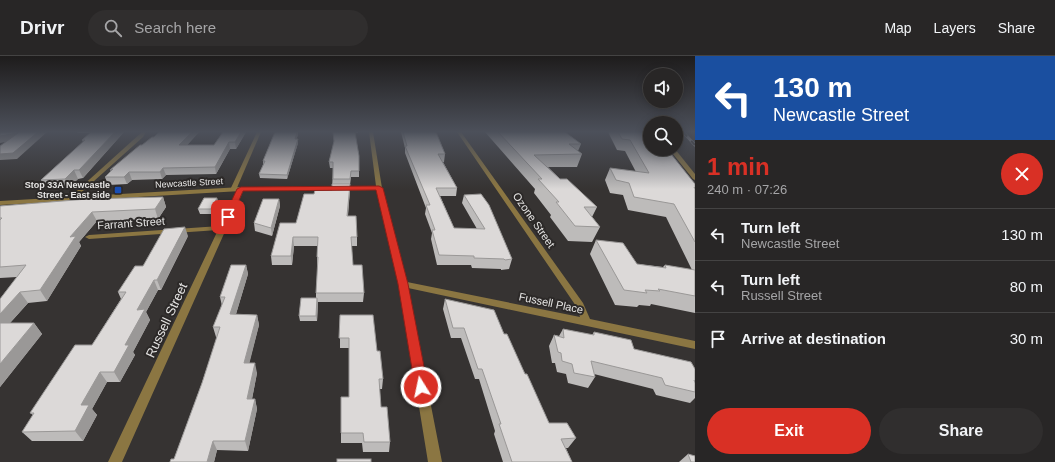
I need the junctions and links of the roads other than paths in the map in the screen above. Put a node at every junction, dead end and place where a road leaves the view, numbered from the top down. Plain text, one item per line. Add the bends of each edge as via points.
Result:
1 (124, 151) edge
2 (252, 151) edge
3 (374, 151) edge
4 (472, 151) edge
5 (678, 156) edge
6 (695, 178) edge
7 (379, 188) junction
8 (237, 190) junction
9 (72, 198) junction
10 (12, 202) junction
11 (0, 203) edge
12 (2, 211) edge
13 (223, 228) junction
14 (89, 237) dead end
15 (403, 284) junction
16 (586, 322) junction
17 (695, 345) edge
18 (115, 462) edge
19 (435, 462) edge

1 - 9 street
2 - 8 street, Russell Street
3 - 7 street
4 - 16 street, Ozone Street via 580,305
5 - 6 street
7 - 8 street, Newcastle Street
7 - 15 street
8 - 9 street, Newcastle Street
8 - 13 street, Russell Street
9 - 10 street, Newcastle Street
10 - 11 street, Newcastle Street
10 - 12 street
13 - 14 street, Farrant Street
13 - 18 street, Russell Street
15 - 16 street, Fussell Place
15 - 19 street
16 - 17 street, Fussell Place

